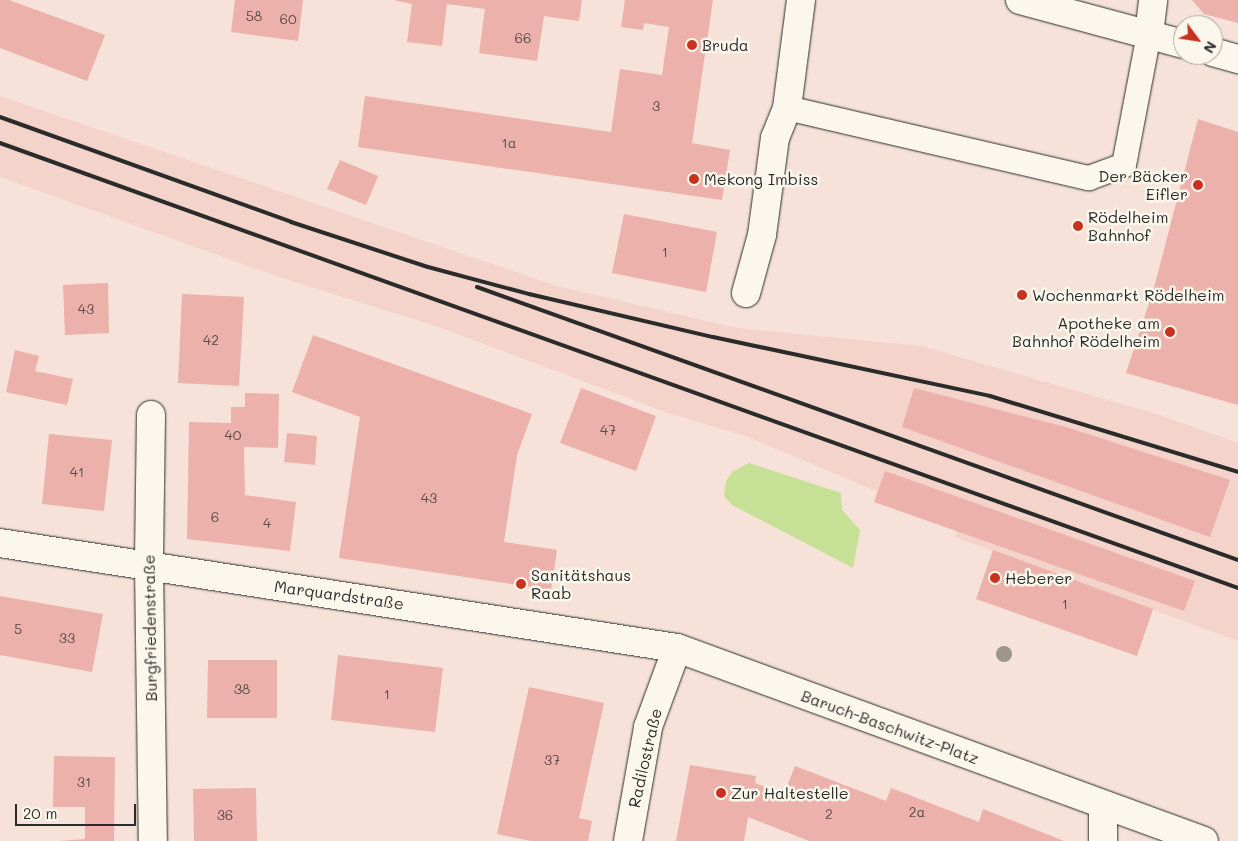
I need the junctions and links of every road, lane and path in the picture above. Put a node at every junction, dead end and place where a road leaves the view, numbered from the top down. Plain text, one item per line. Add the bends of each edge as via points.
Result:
1 (801, 0) edge
2 (1020, 0) edge
3 (1153, 0) edge
4 (1149, 34) junction
5 (1173, 41) edge
6 (1223, 55) edge
7 (1238, 59) edge
8 (787, 108) junction
9 (746, 293) dead end
10 (151, 415) dead end
11 (0, 543) edge
12 (149, 567) junction
13 (677, 648) junction
14 (1104, 806) junction
15 (153, 841) edge
16 (628, 841) edge
17 (1104, 841) edge
18 (1204, 841) edge

1 - 8 street
2 - 4 street
3 - 4 street
4 - 5 street
4 - 8 lane via 1124,165 1089,178
6 - 7 street
8 - 9 street via 775,138 762,235
10 - 12 street, Burgfriedenstraße
11 - 12 street, Marquardstraße
12 - 13 street, Marquardstraße
12 - 15 street, Burgfriedenstraße
13 - 14 street, Baruch-Baschwitz-Platz
13 - 16 street, Radilostraße via 648,727
14 - 17 street
14 - 18 street, Baruch-Baschwitz-Platz

